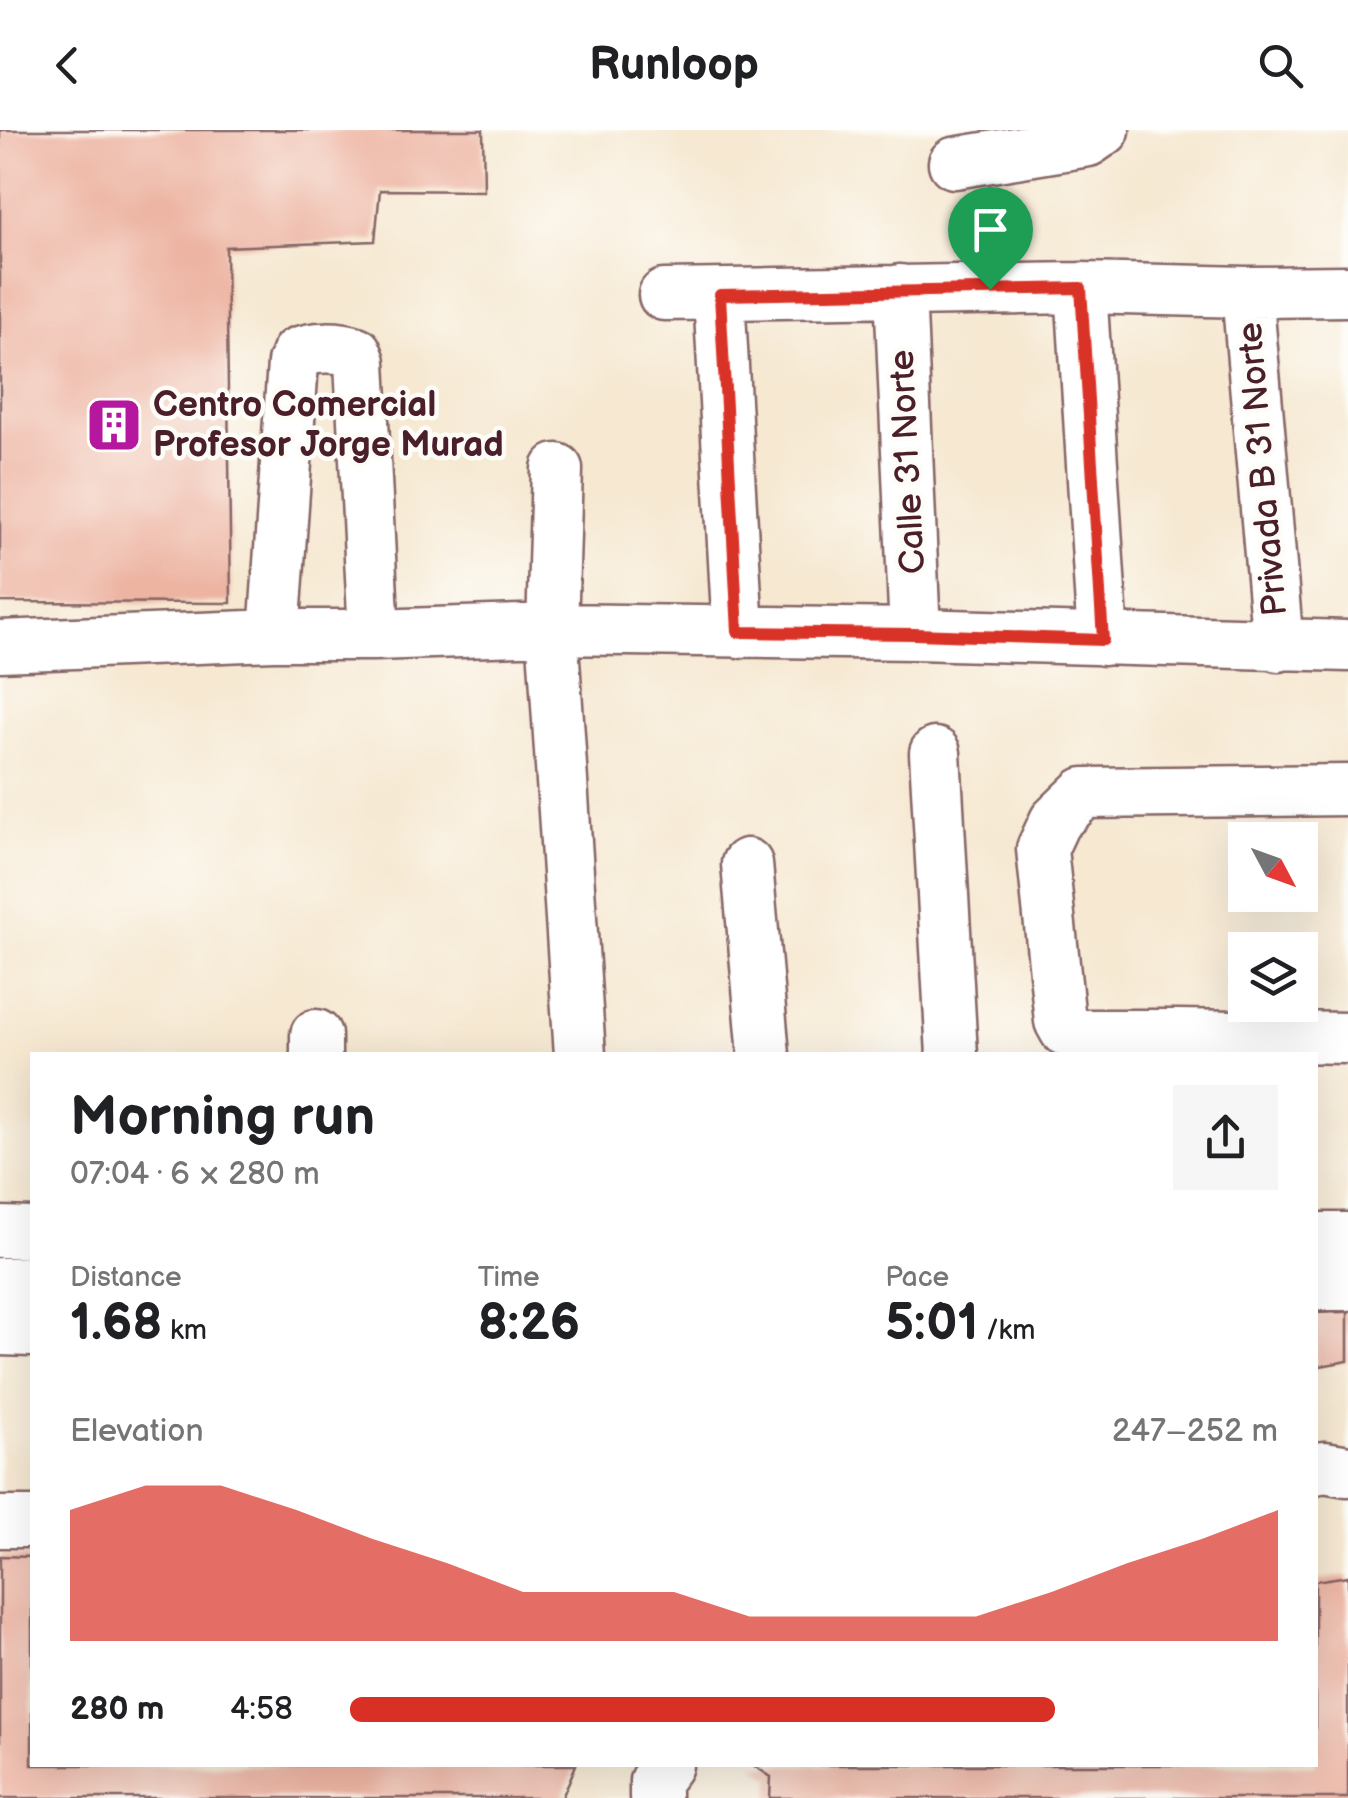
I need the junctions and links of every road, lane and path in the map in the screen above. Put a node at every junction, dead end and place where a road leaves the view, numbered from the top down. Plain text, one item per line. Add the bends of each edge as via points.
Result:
1 (1104, 130) edge
2 (954, 163) dead end
3 (1081, 288) junction
4 (900, 290) junction
5 (1348, 291) edge
6 (1247, 292) junction
7 (664, 295) dead end
8 (720, 295) junction
9 (558, 470) dead end
10 (552, 629) junction
11 (738, 632) junction
12 (915, 634) junction
13 (274, 635) junction
14 (374, 635) junction
15 (1103, 640) junction
16 (0, 646) edge
17 (1278, 646) junction
18 (1348, 646) edge
19 (934, 753) dead end
20 (1348, 790) edge
21 (746, 864) dead end
22 (1348, 1038) edge
23 (1178, 1045) edge
24 (580, 1052) edge
25 (764, 1052) edge
26 (952, 1052) edge
27 (0, 1232) edge
28 (30, 1233) edge
29 (1318, 1238) edge
30 (1348, 1238) edge
31 (0, 1282) edge
32 (30, 1283) edge
33 (1348, 1285) edge
34 (1318, 1286) edge
35 (0, 1330) edge
36 (30, 1331) edge
37 (1318, 1468) edge
38 (1348, 1471) edge
39 (0, 1522) edge
40 (30, 1522) edge
41 (666, 1767) edge
42 (655, 1798) edge

1 - 2 street via 1088,141
3 - 4 street
3 - 6 street
3 - 15 street
4 - 8 street
4 - 12 street, Calle 31 Norte
5 - 6 street
6 - 17 street, Privada B 31 Norte
7 - 8 street
8 - 11 street
9 - 10 street
10 - 11 street
10 - 14 street
10 - 24 street
11 - 12 street
12 - 15 street
13 - 14 street
13 - 14 street via 293,363 308,349 346,348 360,362
13 - 16 street
15 - 17 street
17 - 18 street
19 - 26 street
20 - 23 street via 1084,792 1055,821 1042,849 1064,1030
21 - 25 street
22 - 23 street
27 - 28 street
29 - 30 street
31 - 32 street
33 - 34 street
35 - 36 street
37 - 38 street
39 - 40 street
41 - 42 street via 655,1781

